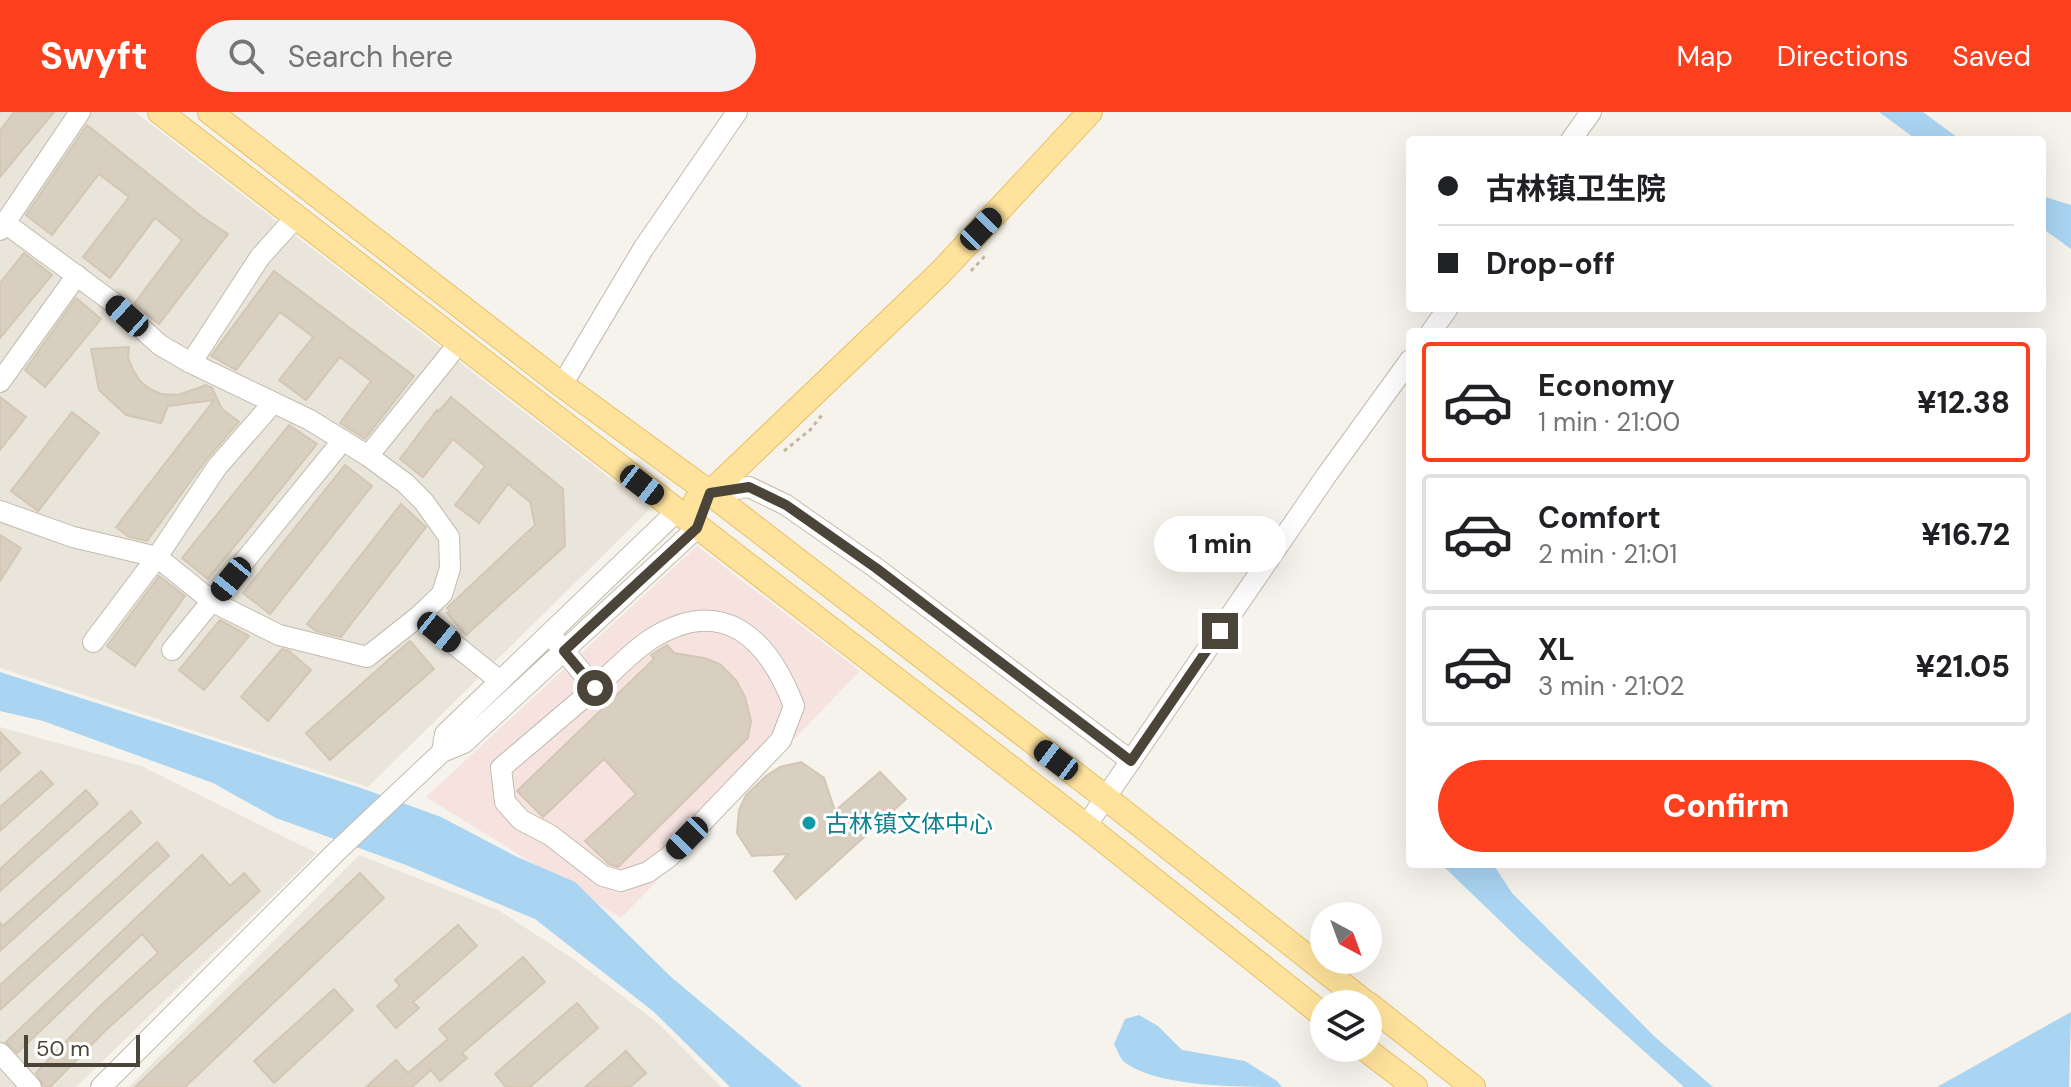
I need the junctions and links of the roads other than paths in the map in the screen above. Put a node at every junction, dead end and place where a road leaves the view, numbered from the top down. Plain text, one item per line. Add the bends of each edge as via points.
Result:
1 (80, 112) edge
2 (160, 112) edge
3 (210, 112) edge
4 (737, 112) edge
5 (1090, 112) edge
6 (1591, 112) edge
7 (1574, 136) edge
8 (296, 217) junction
9 (2, 225) edge
10 (77, 275) junction
11 (459, 343) junction
12 (191, 363) junction
13 (1406, 366) edge
14 (0, 382) edge
15 (562, 385) junction
16 (273, 403) junction
17 (343, 440) junction
18 (368, 456) junction
19 (710, 493) junction
20 (0, 511) edge
21 (676, 512) junction
22 (697, 528) junction
23 (157, 557) junction
24 (213, 602) junction
25 (419, 616) junction
26 (550, 634) junction
27 (93, 642) dead end
28 (172, 650) dead end
29 (564, 651) junction
30 (500, 681) junction
31 (595, 688) junction
32 (442, 752) junction
33 (1131, 761) junction
34 (1106, 798) junction
35 (1086, 826) junction
36 (1350, 990) edge
37 (1310, 1005) edge
38 (1382, 1015) edge
39 (0, 1053) edge
40 (1382, 1062) edge
41 (31, 1087) edge
42 (101, 1087) edge
43 (1415, 1087) edge
44 (1473, 1087) edge

1 - 9 street
2 - 8 main road
3 - 15 main road
4 - 15 street via 643,249
5 - 19 main road via 941,272
6 - 7 street
8 - 11 main road
8 - 12 street via 260,257
9 - 10 street
10 - 12 street via 160,345
10 - 14 street
11 - 18 street
11 - 21 main road
12 - 16 street
13 - 33 street
15 - 19 main road
16 - 17 street
16 - 23 street via 217,467
17 - 18 street
17 - 24 street
18 - 25 street via 405,483 449,537 450,568 442,594
19 - 21 main road
19 - 22 main road
19 - 33 street via 749,487 786,505
19 - 34 main road
20 - 23 street via 73,537
21 - 22 main road
21 - 26 street
22 - 29 street
22 - 35 main road
23 - 24 street
23 - 27 street
24 - 25 street via 279,635 367,657
24 - 28 street
25 - 30 street
26 - 29 street
26 - 30 street
29 - 31 street
29 - 32 street via 464,743
30 - 32 street via 445,734
31 - 31 street via 501,768 505,802 521,820 603,876 621,881 648,872 669,857 781,740 794,706 782,674 763,650 736,626 714,619 679,625 650,640
32 - 42 street
33 - 34 street
34 - 35 street
34 - 36 main road
35 - 37 main road
38 - 44 main road
39 - 41 street
40 - 43 main road

